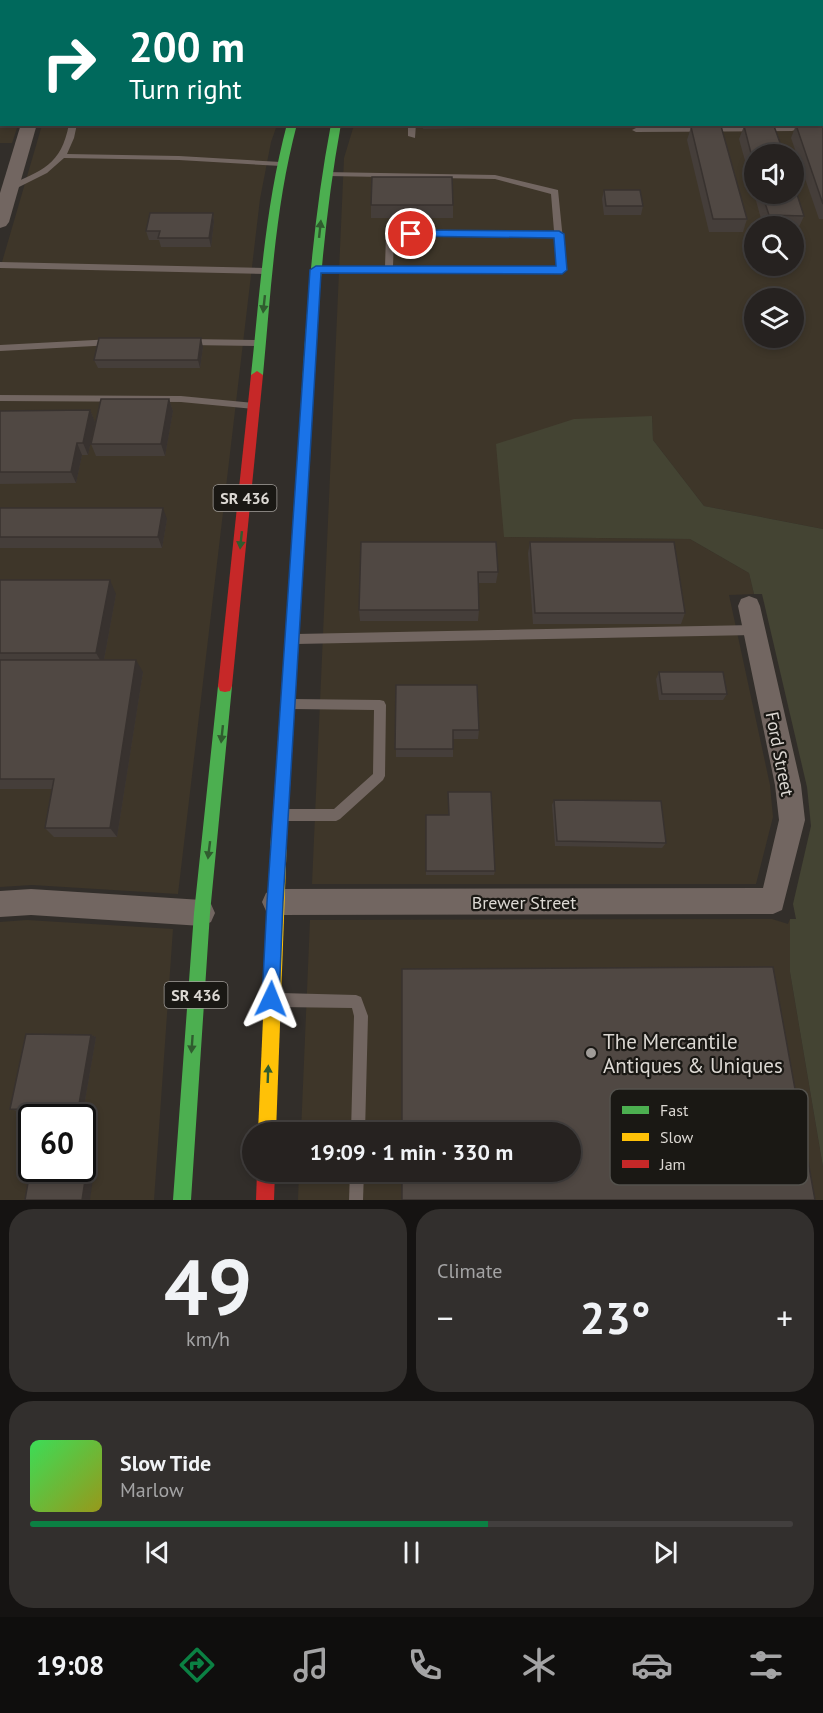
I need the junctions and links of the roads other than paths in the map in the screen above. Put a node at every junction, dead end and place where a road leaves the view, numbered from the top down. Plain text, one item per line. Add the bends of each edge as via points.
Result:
1 (29, 126) edge
2 (72, 126) edge
3 (291, 126) edge
4 (336, 126) edge
5 (411, 126) edge
6 (803, 126) edge
7 (636, 130) dead end
8 (412, 136) dead end
9 (64, 156) junction
10 (281, 164) junction
11 (326, 174) junction
12 (10, 188) junction
13 (275, 204) junction
14 (0, 222) edge
15 (559, 234) junction
16 (287, 237) dead end
17 (303, 259) dead end
18 (0, 265) edge
19 (316, 270) junction
20 (389, 270) junction
21 (268, 271) junction
22 (281, 284) dead end
23 (298, 313) dead end
24 (121, 342) edge
25 (178, 342) edge
26 (260, 343) junction
27 (0, 348) edge
28 (312, 350) junction
29 (0, 398) edge
30 (254, 406) junction
31 (749, 606) dead end
32 (754, 630) junction
33 (292, 639) junction
34 (288, 704) junction
35 (280, 815) junction
36 (773, 901) joint
37 (275, 902) junction
38 (0, 904) edge
39 (202, 913) junction
40 (271, 999) junction
41 (267, 1122) edge
42 (358, 1122) edge
43 (266, 1182) edge
44 (357, 1182) edge
45 (182, 1200) edge
46 (265, 1200) edge
47 (356, 1200) edge

1 - 12 street
2 - 9 lane
3 - 10 main road, SR 436
4 - 11 main road, SR 436
5 - 8 lane
6 - 7 lane
9 - 10 lane
9 - 12 lane via 51,168
10 - 13 main road, SR 436
11 - 15 lane via 495,177 534,186 555,192
19 -> 11 main road, SR 436
12 - 14 street
13 - 16 main road
13 - 21 main road, SR 436
15 - 20 lane via 390,234
15 - 20 lane via 562,270
17 - 19 main road
18 - 21 lane
19 - 20 lane
19 - 28 main road, SR 436
21 - 22 main road
21 -> 26 main road, SR 436
23 - 28 main road
24 - 27 lane
25 - 26 lane
26 - 30 main road, SR 436
28 - 33 main road, SR 436
29 - 30 lane via 181,399
30 -> 39 main road, SR 436
31 - 32 street, Ford Street
32 - 33 lane
32 - 36 street, Ford Street via 792,820
33 - 34 main road, SR 436
34 - 35 main road, SR 436
34 - 35 lane via 380,705 379,776 336,815
35 - 37 main road, SR 436
36 - 37 street, Brewer Street
37 - 40 main road, SR 436
38 - 39 street via 31,902
39 -> 45 main road, SR 436
41 -> 40 main road, SR 436
40 - 42 lane via 356,1002 361,1016
43 - 46 main road
44 - 47 lane

